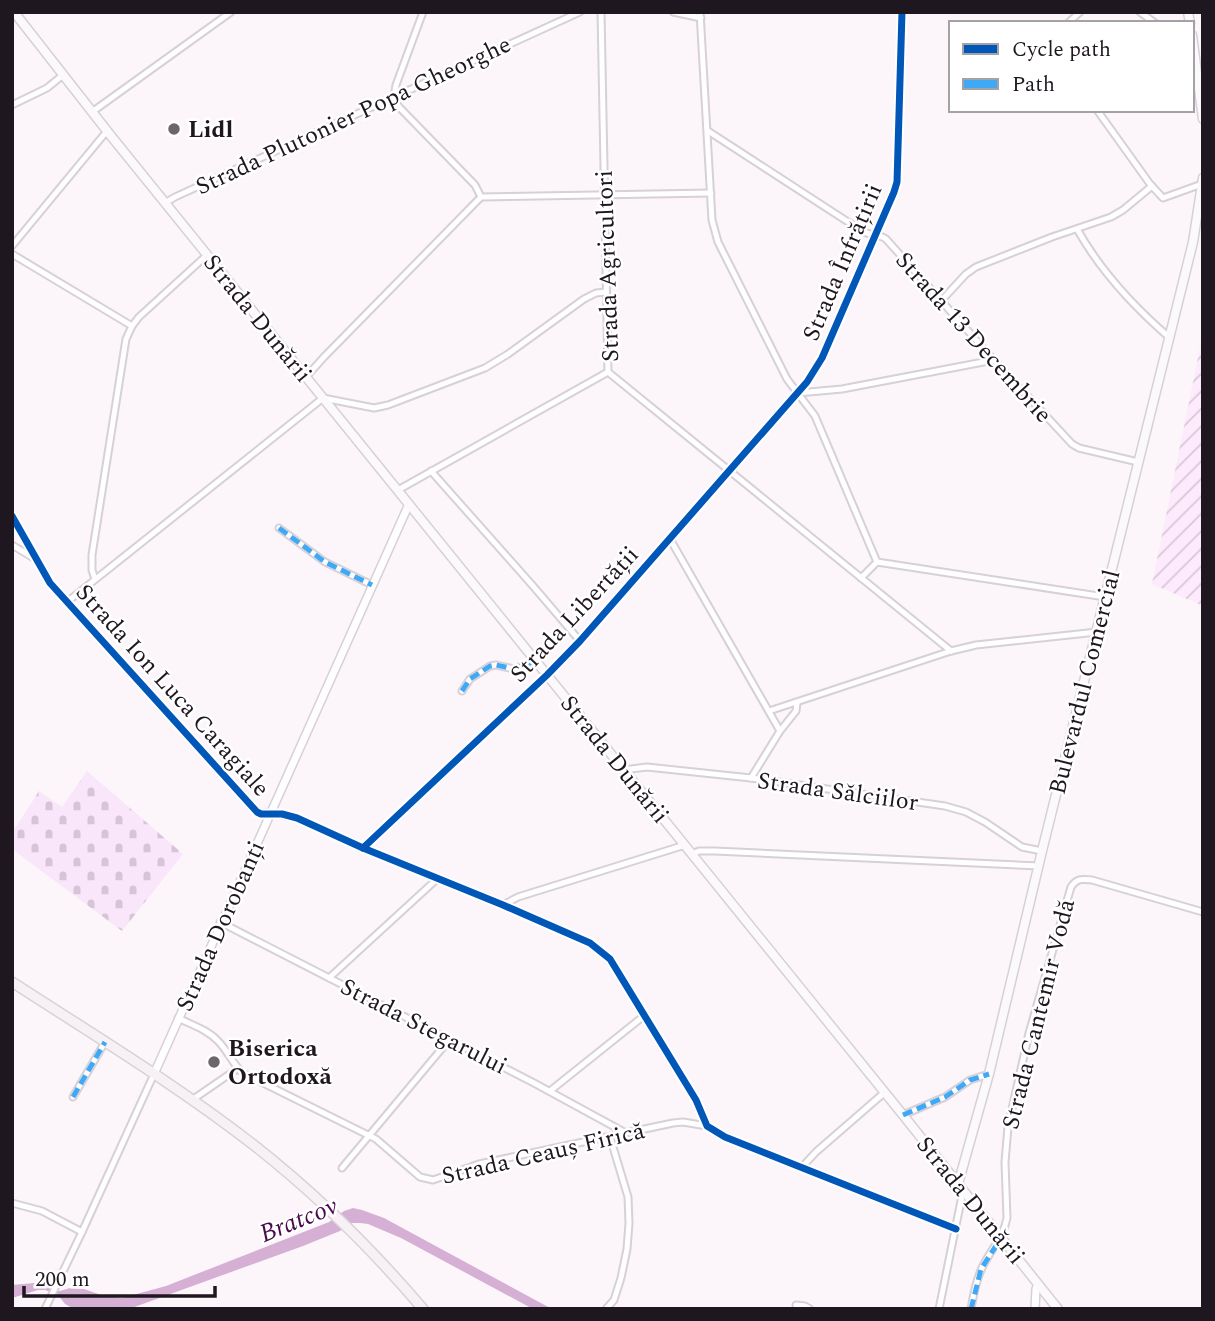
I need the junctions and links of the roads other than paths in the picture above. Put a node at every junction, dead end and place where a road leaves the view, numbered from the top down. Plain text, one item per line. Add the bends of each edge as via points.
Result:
1 (14, 12) edge
2 (231, 12) edge
3 (423, 12) edge
4 (580, 12) edge
5 (601, 12) edge
6 (673, 12) edge
7 (902, 12) edge
8 (701, 15) edge
9 (1194, 50) edge
10 (63, 75) junction
11 (394, 98) junction
12 (12, 105) edge
13 (92, 112) junction
14 (1098, 112) edge
15 (1203, 119) edge
16 (107, 131) junction
17 (708, 131) junction
18 (1203, 178) edge
19 (1202, 184) edge
20 (1152, 186) junction
21 (711, 193) junction
22 (605, 196) junction
23 (481, 197) junction
24 (165, 203) junction
25 (1077, 229) junction
26 (874, 237) junction
27 (12, 246) edge
28 (12, 254) edge
29 (207, 255) junction
30 (606, 292) junction
31 (942, 300) junction
32 (132, 326) junction
33 (1170, 338) junction
34 (994, 360) junction
35 (608, 372) junction
36 (306, 377) junction
37 (798, 393) junction
38 (323, 398) junction
39 (1138, 463) junction
40 (431, 471) junction
41 (730, 471) junction
42 (398, 490) junction
43 (409, 504) junction
44 (12, 516) edge
45 (279, 528) dead end
46 (670, 539) junction
47 (12, 545) edge
48 (37, 560) junction
49 (877, 562) junction
50 (860, 578) junction
51 (95, 579) junction
52 (372, 585) junction
53 (1105, 597) junction
54 (67, 602) junction
55 (1097, 632) junction
56 (580, 641) junction
57 (951, 651) junction
58 (535, 661) junction
59 (547, 675) junction
60 (462, 691) dead end
61 (797, 703) junction
62 (769, 711) junction
63 (780, 731) junction
64 (623, 769) junction
65 (751, 778) junction
66 (270, 813) junction
67 (685, 845) junction
68 (363, 848) junction
69 (1042, 851) junction
70 (692, 854) junction
71 (1039, 866) junction
72 (437, 878) junction
73 (503, 905) junction
74 (1203, 912) edge
75 (220, 922) junction
76 (329, 978) junction
77 (12, 982) edge
78 (645, 1015) junction
79 (178, 1018) junction
80 (449, 1040) junction
81 (105, 1042) junction
82 (237, 1069) junction
83 (154, 1073) junction
84 (989, 1074) junction
85 (550, 1091) junction
86 (885, 1092) junction
87 (73, 1097) dead end
88 (192, 1100) junction
89 (903, 1115) junction
90 (707, 1126) junction
91 (625, 1133) junction
92 (370, 1136) junction
93 (610, 1136) junction
94 (802, 1167) junction
95 (342, 1168) dead end
96 (961, 1188) junction
97 (12, 1203) edge
98 (956, 1229) junction
99 (82, 1232) junction
100 (1001, 1238) junction
101 (1038, 1284) junction
102 (796, 1306) dead end
103 (45, 1309) edge
104 (423, 1309) edge
105 (606, 1309) edge
106 (810, 1309) edge
107 (939, 1309) edge
108 (971, 1309) edge
109 (1035, 1309) edge
110 (1058, 1309) edge

1 - 10 main road, Strada Dunării
2 - 13 street
3 - 11 street
4 - 11 street, Strada Plutonier Popa Gheorghe
5 - 22 street, Strada Agricultori
6 - 8 street
7 - 26 street, Strada Înfrățirii via 897,182
8 - 17 street
9 - 15 main road
10 - 12 street
10 - 13 main road, Strada Dunării
11 - 23 street
11 - 24 street, Strada Plutonier Popa Gheorghe
13 - 16 main road, Strada Dunării
14 - 20 street
16 - 24 main road, Strada Dunării
16 - 27 street
17 - 21 street
17 - 26 street, Strada 13 Decembrie
18 - 19 main road, Bulevardul Comercial
19 - 20 street via 1163,198
19 - 33 main road, Bulevardul Comercial
20 - 25 street via 1111,217
21 - 22 street
21 - 37 street via 718,243
22 - 23 street
22 - 30 street, Strada Agricultori
23 - 36 street
24 - 29 main road, Strada Dunării
25 - 31 street via 976,267
25 - 33 street via 1123,291
26 - 31 street, Strada 13 Decembrie via 886,239
26 - 37 street, Strada Înfrățirii via 822,359
28 - 32 street
29 - 32 street
29 - 36 main road, Strada Dunării
30 - 35 street, Strada Agricultori
30 - 38 street via 584,299 485,368 435,387 380,407
31 - 34 street, Strada 13 Decembrie
32 - 51 street via 123,354 92,555
33 - 39 main road, Bulevardul Comercial
34 - 37 street
34 - 39 street, Strada 13 Decembrie via 1072,444
35 - 40 street
35 - 41 street, Strada Agricultori
36 - 38 main road, Strada Dunării
37 - 41 street, Strada Libertății
37 - 49 street via 815,416
38 - 42 main road, Strada Dunării
38 - 51 street
39 - 53 main road, Bulevardul Comercial
40 - 42 street
40 - 56 street
41 - 46 street, Strada Libertății
41 - 50 street, Strada Agricultori
42 - 43 main road, Strada Dunării
43 - 52 street, Strada Dorobanți
43 - 58 main road, Strada Dunării
44 - 48 street, Strada Ion Luca Caragiale
45 - 52 street via 325,562
46 - 56 street, Strada Libertății
46 - 62 street
47 - 48 street
48 - 54 street, Strada Ion Luca Caragiale
49 - 50 street
49 - 53 street
50 - 57 street, Strada Agricultori
51 - 54 street
52 - 66 street, Strada Dorobanți
53 - 55 main road, Bulevardul Comercial
54 - 66 street, Strada Ion Luca Caragiale via 253,808
55 - 57 street
55 - 69 main road, Bulevardul Comercial
56 - 59 street, Strada Libertății
57 - 61 street
58 - 59 main road, Strada Dunării
58 - 60 street via 514,669 490,666 470,679
59 - 64 main road, Strada Dunării
59 - 68 street, Strada Libertății
61 - 62 street
61 - 63 street
62 - 63 street
63 - 65 street
64 - 65 street, Strada Sălciilor via 648,767
64 - 67 main road, Strada Dunării
65 - 69 street, Strada Sălciilor via 945,806 985,822 1022,847
66 - 68 street, Strada Ion Luca Caragiale via 296,818
66 - 75 street, Strada Dorobanți
67 - 70 main road, Strada Dunării
67 - 73 street
68 - 72 street, Strada Ion Luca Caragiale
69 - 71 main road, Bulevardul Comercial
70 - 71 street via 715,850
70 - 86 main road, Strada Dunării
71 - 84 main road, Bulevardul Comercial
72 - 73 street, Strada Ion Luca Caragiale
72 - 76 street
73 - 78 street, Strada Ion Luca Caragiale via 590,943 610,959
74 - 100 street, Strada Cantemir Vodă via 1092,880 1075,880 1029,1033 1008,1127 1007,1218
75 - 76 street, Strada Stegarului
75 - 79 street, Strada Dorobanți
76 - 80 street, Strada Stegarului
77 - 81 highway
78 - 85 street
78 - 90 street, Strada Ion Luca Caragiale
79 - 82 street, Strada Ceauș Firică via 215,1038
79 - 83 street, Strada Dorobanți
80 - 85 street, Strada Stegarului
80 - 92 street
81 - 83 highway
81 - 87 street
82 - 88 street
82 - 92 street, Strada Ceauș Firică
83 - 88 highway
83 - 99 street, Strada Dorobanți
84 - 89 street
84 - 96 main road, Bulevardul Comercial
85 - 91 street, Strada Stegarului
86 - 89 main road, Strada Dunării
86 - 94 street
88 - 104 highway via 264,1153 332,1212
89 - 96 main road, Strada Dunării
90 - 91 street, Strada Ceauș Firică via 673,1123
90 - 94 street
91 - 93 street, Strada Ceauș Firică
92 - 93 street, Strada Ceauș Firică via 420,1177 433,1180 480,1164
92 - 95 street
93 - 105 street via 628,1197 629,1223 621,1278
94 - 98 street
96 - 98 street
96 - 100 main road, Strada Dunării
97 - 99 street via 42,1211
98 - 107 street
99 - 103 street, Strada Dorobanți
100 - 101 main road, Strada Dunării
100 - 108 street via 981,1269
101 - 109 street
101 - 110 main road, Strada Dunării
102 - 106 street

